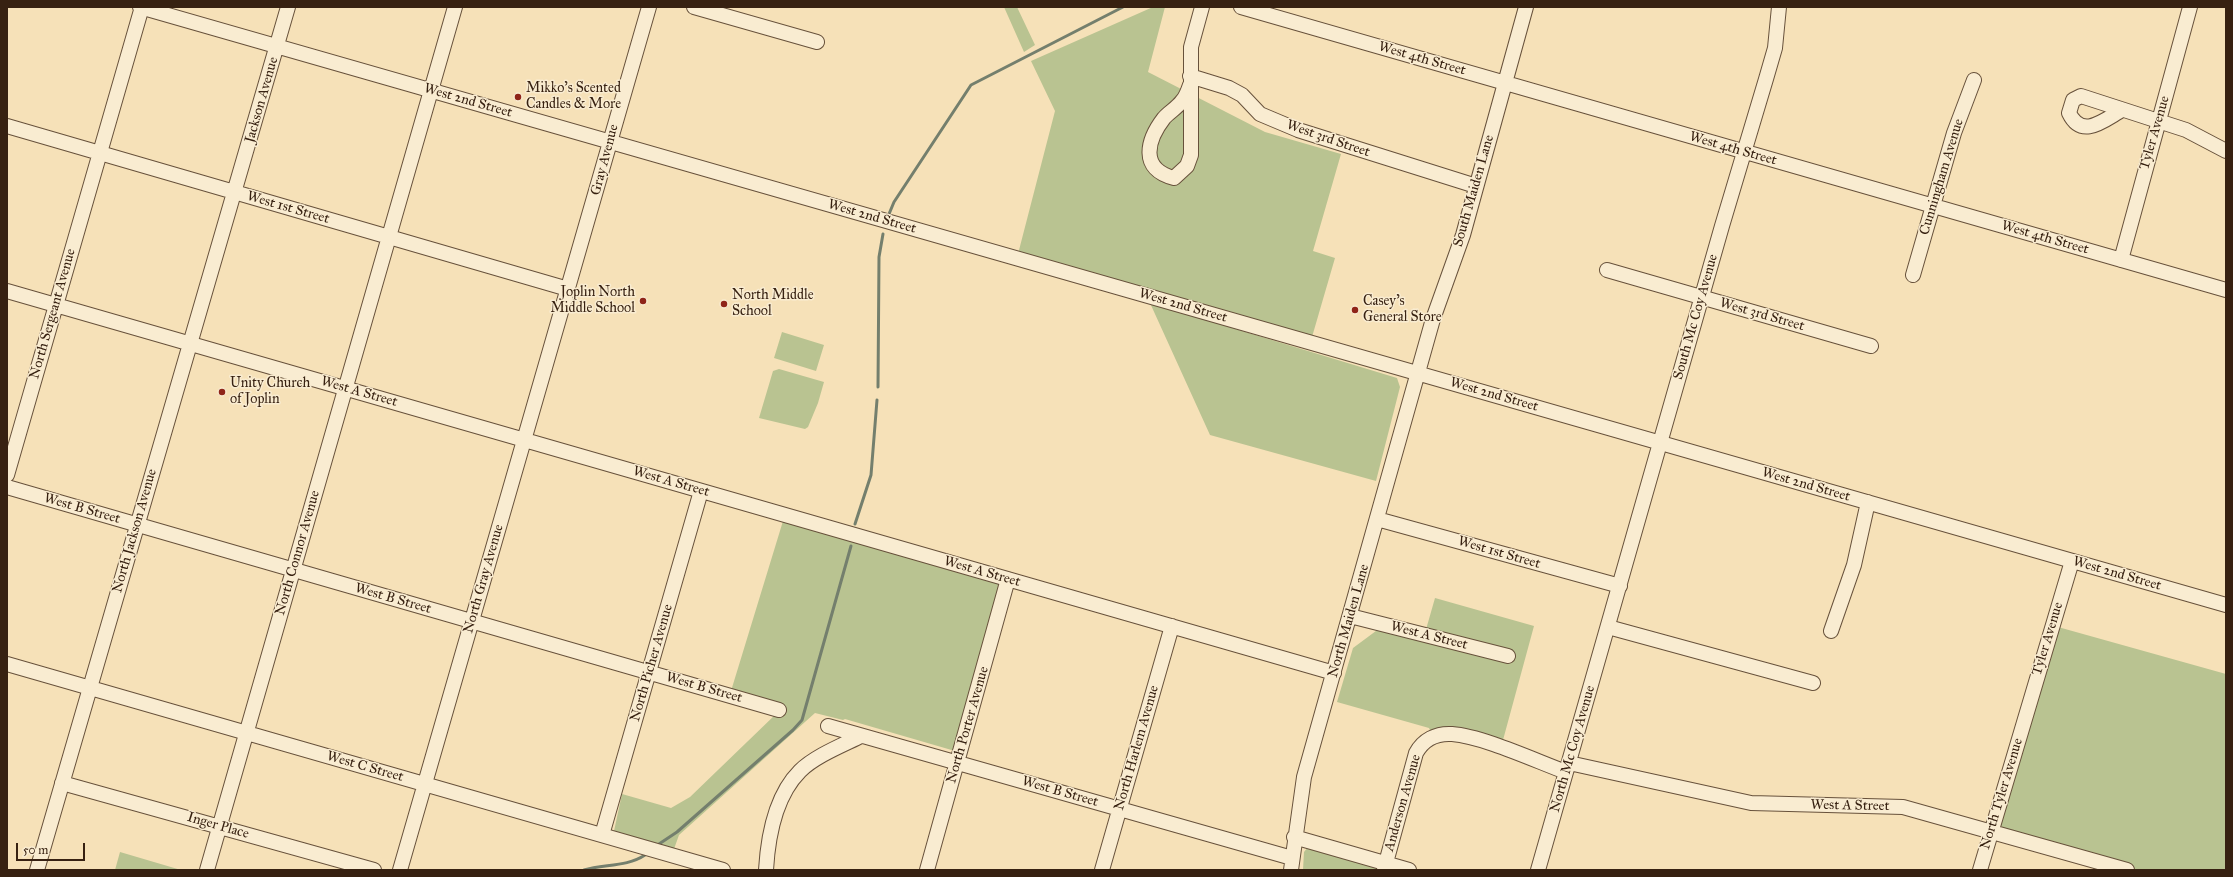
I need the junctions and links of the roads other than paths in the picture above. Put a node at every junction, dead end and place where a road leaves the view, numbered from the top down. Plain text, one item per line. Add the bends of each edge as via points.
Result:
1 (141, 7) edge
2 (288, 7) edge
3 (455, 7) edge
4 (649, 7) edge
5 (694, 7) edge
6 (1202, 7) edge
7 (1241, 7) edge
8 (1526, 7) edge
9 (1779, 7) edge
10 (2190, 7) edge
11 (817, 42) dead end
12 (277, 46) junction
13 (1190, 80) junction
14 (1974, 80) dead end
15 (1504, 83) junction
16 (431, 90) junction
17 (2122, 110) dead end
18 (2159, 122) junction
19 (7, 126) edge
20 (610, 142) junction
21 (2226, 151) edge
22 (1744, 152) junction
23 (100, 153) junction
24 (1476, 186) junction
25 (235, 192) junction
26 (1933, 206) junction
27 (389, 237) junction
28 (2120, 260) junction
29 (1607, 270) dead end
30 (1913, 275) dead end
31 (568, 289) junction
32 (2226, 290) edge
33 (7, 291) edge
34 (1702, 298) junction
35 (56, 305) junction
36 (190, 343) junction
37 (1871, 346) dead end
38 (1418, 374) junction
39 (345, 388) junction
40 (524, 440) junction
41 (1660, 443) junction
42 (7, 475) edge
43 (7, 487) edge
44 (701, 491) junction
45 (1868, 502) junction
46 (1377, 519) junction
47 (137, 525) junction
48 (2072, 561) junction
49 (293, 570) junction
50 (1008, 579) junction
51 (1620, 586) junction
52 (2226, 605) edge
53 (1350, 616) junction
54 (471, 621) junction
55 (1172, 626) junction
56 (1608, 628) junction
57 (1831, 631) dead end
58 (1508, 656) dead end
59 (7, 664) edge
60 (649, 673) junction
61 (1334, 673) junction
62 (1814, 684) dead end
63 (90, 688) junction
64 (779, 710) dead end
65 (2025, 718) joint
66 (828, 726) dead end
67 (246, 732) junction
68 (861, 736) junction
69 (1428, 740) joint
70 (957, 763) junction
71 (1567, 768) junction
72 (62, 783) junction
73 (426, 784) junction
74 (1120, 809) junction
75 (219, 826) junction
76 (1991, 831) junction
77 (602, 835) junction
78 (1294, 838) junction
79 (1291, 864) edge
80 (1385, 867) edge
81 (37, 870) edge
82 (207, 870) edge
83 (374, 870) edge
84 (400, 870) edge
85 (723, 870) edge
86 (766, 870) edge
87 (927, 870) edge
88 (1102, 870) edge
89 (1409, 870) edge
90 (1538, 870) edge
91 (1980, 870) edge
92 (2127, 870) edge

1 - 12 street, West 2nd Street
1 - 23 street, North Sergeant Avenue
2 - 12 street, Jackson Avenue
3 - 16 street, North Connor Avenue
4 - 20 street, Gray Avenue
5 - 11 street
6 - 13 street via 1190,47
7 - 15 street, West 4th Street
8 - 15 street, South Maiden Lane
9 - 22 street, South Mc Coy Avenue via 1775,48
10 - 18 street, Tyler Avenue
12 - 16 street, West 2nd Street
12 - 25 street, Jackson Avenue
13 - 13 street via 1191,155 1187,166 1174,178 1165,176 1152,164 1148,155 1150,145 1164,118 1182,102
13 - 24 street, West 3rd Street via 1230,88 1242,95 1260,114 1298,130
14 - 26 street, Cunningham Avenue via 1954,133
15 - 22 street, West 4th Street
15 - 24 street, South Maiden Lane
16 - 20 street, West 2nd Street
16 - 27 street, North Connor Avenue
17 - 18 street
18 - 21 street via 2186,130
18 - 28 street, Tyler Avenue
19 - 23 street, West 1st Street
20 - 31 street, Gray Avenue
20 - 38 street, West 2nd Street
22 - 26 street, West 4th Street
22 - 34 street, South Mc Coy Avenue
23 - 25 street, West 1st Street
23 - 35 street, North Sergeant Avenue
24 - 38 street, South Maiden Lane via 1463,235 1433,319
25 - 27 street, West 1st Street
25 - 36 street, North Jackson Avenue
26 - 28 street, West 4th Street
26 - 30 street, Cunningham Avenue
27 - 31 street, West 1st Street
27 - 39 street, North Connor Avenue
28 - 32 street, West 4th Street
29 - 34 street, West 3rd Street
31 - 40 street, North Gray Avenue
33 - 35 street, West A Street
34 - 37 street, West 3rd Street
34 - 41 street, South Mc Coy Avenue
35 - 36 street, West A Street
35 - 42 street, North Sergeant Avenue
36 - 39 street, West A Street
36 - 47 street, North Jackson Avenue
38 - 41 street, West 2nd Street
38 - 46 street, North Maiden Lane
39 - 40 street, West A Street
39 - 49 street, North Connor Avenue
40 - 44 street, West A Street
40 - 54 street, North Gray Avenue
41 - 45 street, West 2nd Street
41 - 51 street, South Mc Coy Avenue
43 - 47 street, West B Street
44 - 50 street, West A Street
44 - 60 street, North Picher Avenue
45 - 48 street, West 2nd Street
45 - 57 street via 1854,565
46 - 51 street, West 1st Street
46 - 53 street, North Maiden Lane
47 - 49 street, West B Street
47 - 63 street, North Jackson Avenue
48 - 52 street, West 2nd Street
48 - 65 street, Tyler Avenue
49 - 54 street, West B Street
49 - 67 street, North Connor Avenue
50 - 55 street, West A Street
50 - 70 street, North Porter Avenue
51 - 56 street, South Mc Coy Avenue
53 - 58 street, West A Street
53 - 61 street, North Maiden Lane
54 - 60 street, West B Street
54 - 73 street, North Gray Avenue
55 - 61 street, West A Street
55 - 74 street, North Harlem Avenue
56 - 62 street
56 - 71 street, North Mc Coy Avenue
59 - 63 street, West C Street
60 - 64 street, West B Street
60 - 77 street, North Picher Avenue
61 - 78 street, North Maiden Lane via 1304,777
63 - 67 street, West C Street
63 - 72 street, North Jackson Avenue
65 - 76 street, North Tyler Avenue
66 - 68 street, West B Street
67 - 73 street, West C Street
67 - 75 street, North Connor Avenue
68 - 70 street, West B Street
68 - 86 street via 808,764 793,779 774,818 768,843
69 - 71 street, West A Street via 1447,734 1457,735
69 - 80 street, Anderson Avenue via 1416,753
70 - 74 street, West B Street
70 - 87 street, North Porter Avenue
71 - 76 street, West A Street via 1751,803 1903,807
71 - 90 street, North Mc Coy Avenue
72 - 75 street, Inger Place
72 - 81 street, North Jackson Avenue
73 - 77 street, West C Street
73 - 84 street, North Gray Avenue
74 - 79 street, West B Street
74 - 88 street, North Harlem Avenue
75 - 82 street, North Connor Avenue
75 - 83 street, Inger Place
76 - 91 street, North Tyler Avenue
76 - 92 street, West A Street
77 - 85 street, West C Street
78 - 79 street, North Maiden Lane
78 - 80 street
80 - 89 street

